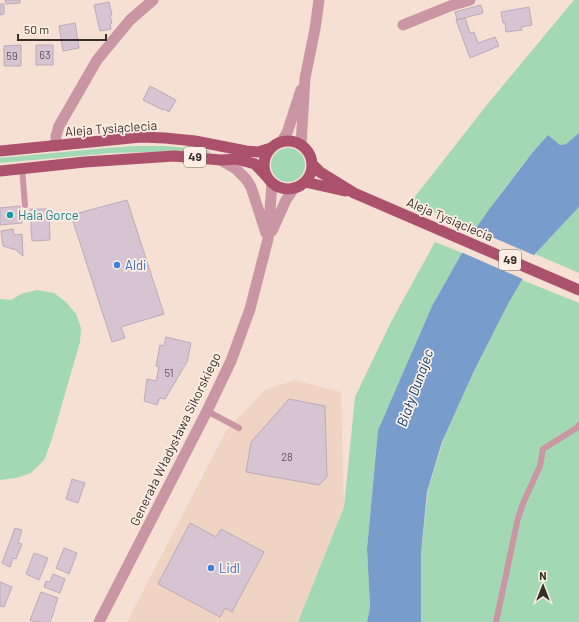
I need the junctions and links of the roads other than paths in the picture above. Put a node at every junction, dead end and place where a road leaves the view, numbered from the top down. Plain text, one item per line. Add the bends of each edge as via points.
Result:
1 (153, 0) edge
2 (319, 0) edge
3 (470, 0) edge
4 (403, 25) dead end
5 (305, 78) junction
6 (276, 145) junction
7 (56, 146) junction
8 (301, 146) junction
9 (0, 151) edge
10 (221, 160) junction
11 (312, 164) junction
12 (22, 168) junction
13 (0, 171) edge
14 (269, 180) junction
15 (305, 182) junction
16 (294, 188) junction
17 (354, 193) junction
18 (25, 205) dead end
19 (268, 239) junction
20 (579, 290) edge
21 (207, 411) junction
22 (579, 425) edge
23 (239, 428) dead end
24 (99, 622) edge
25 (496, 622) edge

1 - 7 street via 130,20 97,60 59,126
2 - 5 street
3 - 4 street
5 - 6 street via 287,133
5 - 8 street
6 - 7 main road, Aleja Tysiąclecia / 49 via 258,152 195,141 140,137
6 - 8 main road, 49 via 293,142
6 - 14 main road via 265,158 265,173
7 - 9 main road, Aleja Tysiąclecia / 49
8 - 11 main road, 49 via 308,152
10 - 12 main road, 49 via 174,156
10 - 14 main road, 49 via 237,159 255,164
10 - 19 street via 246,178
11 - 15 main road
11 - 17 main road, Aleja Tysiąclecia / 49 via 320,172
12 - 13 main road, 49
12 - 18 lane
14 - 16 main road, 49 via 280,188
14 - 19 street, Generała Władysława Sikorskiego
15 - 16 main road
15 - 17 main road, Aleja Tysiąclecia / 49
16 - 19 street, Generała Władysława Sikorskiego
17 - 20 main road, Aleja Tysiąclecia / 49
19 - 21 street, Generała Władysława Sikorskiego via 250,309
21 - 23 lane
21 - 24 street, Generała Władysława Sikorskiego
22 - 25 lane via 544,449 540,466 518,518

